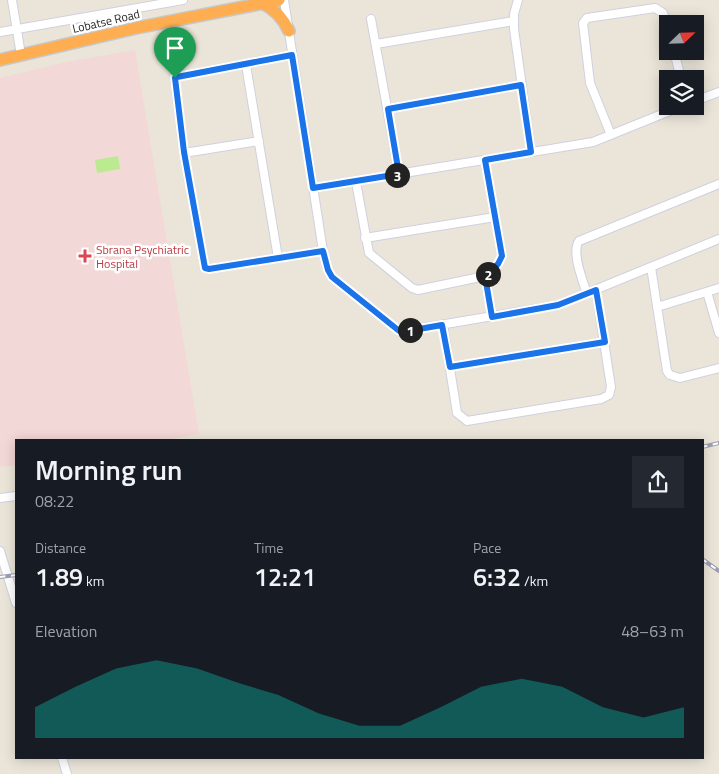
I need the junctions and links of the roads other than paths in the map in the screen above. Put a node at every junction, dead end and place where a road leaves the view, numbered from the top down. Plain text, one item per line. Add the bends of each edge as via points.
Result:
1 (12, 0) edge
2 (183, 0) edge
3 (278, 0) edge
4 (284, 0) edge
5 (518, 0) edge
6 (262, 3) junction
7 (664, 15) edge
8 (372, 18) dead end
9 (514, 21) junction
10 (16, 29) junction
11 (288, 31) junction
12 (0, 32) edge
13 (76, 42) junction
14 (376, 44) junction
15 (21, 54) junction
16 (292, 55) junction
17 (0, 60) edge
18 (246, 65) junction
19 (0, 67) edge
20 (521, 85) junction
21 (719, 92) edge
22 (704, 98) edge
23 (388, 109) junction
24 (660, 115) edge
25 (611, 135) junction
26 (259, 141) junction
27 (184, 152) junction
28 (531, 152) junction
29 (485, 160) junction
30 (399, 174) junction
31 (356, 182) junction
32 (719, 184) edge
33 (313, 188) junction
34 (495, 217) junction
35 (365, 238) junction
36 (719, 239) edge
37 (323, 251) junction
38 (278, 258) junction
39 (651, 267) junction
40 (485, 276) junction
41 (719, 288) edge
42 (596, 290) junction
43 (707, 292) junction
44 (586, 294) junction
45 (657, 307) junction
46 (492, 317) junction
47 (442, 325) junction
48 (719, 333) edge
49 (605, 342) junction
50 (450, 367) junction
51 (719, 368) edge
52 (15, 496) edge
53 (0, 498) edge
54 (0, 551) edge
55 (15, 600) edge
56 (62, 759) edge
57 (67, 774) edge

1 - 10 street
2 - 10 street
3 - 6 highway, Lobatse Road
4 - 11 street
5 - 9 street
6 - 11 highway via 275,10
6 - 13 highway, Lobatse Road
7 - 25 street via 655,8 588,18 583,23 591,87
8 - 14 street
9 - 14 street
9 - 20 street
10 - 12 street
10 - 15 street
11 - 16 street
13 - 15 highway, Lobatse Road
13 - 19 highway via 24,62
14 - 23 street
15 - 17 highway, Lobatse Road
16 - 18 street
16 - 33 street
18 - 26 street
18 - 27 street via 175,78
20 - 23 street
20 - 28 street
21 - 22 street
23 - 30 street
24 - 25 street
25 - 28 street via 593,142
26 - 27 street
26 - 38 street
27 - 38 street via 205,268
28 - 29 street
29 - 30 street
29 - 34 street
30 - 31 street
31 - 33 street
31 - 35 street
32 - 44 street via 579,242 575,248 576,257
33 - 37 street
34 - 35 street
34 - 40 street via 502,258
35 - 40 street via 370,255 414,289
36 - 39 street
37 - 38 street
37 - 47 street via 332,277 398,330
39 - 42 street
39 - 45 street
40 - 46 street
41 - 43 street
42 - 44 street
42 - 49 street
43 - 45 street
43 - 48 street
44 - 46 street via 558,305
45 - 51 street via 670,375 680,378
46 - 47 street
47 - 50 street
49 - 50 street
49 - 50 street via 611,390 606,396 591,401 467,421 457,413
52 - 53 street
54 - 55 street
56 - 57 street

